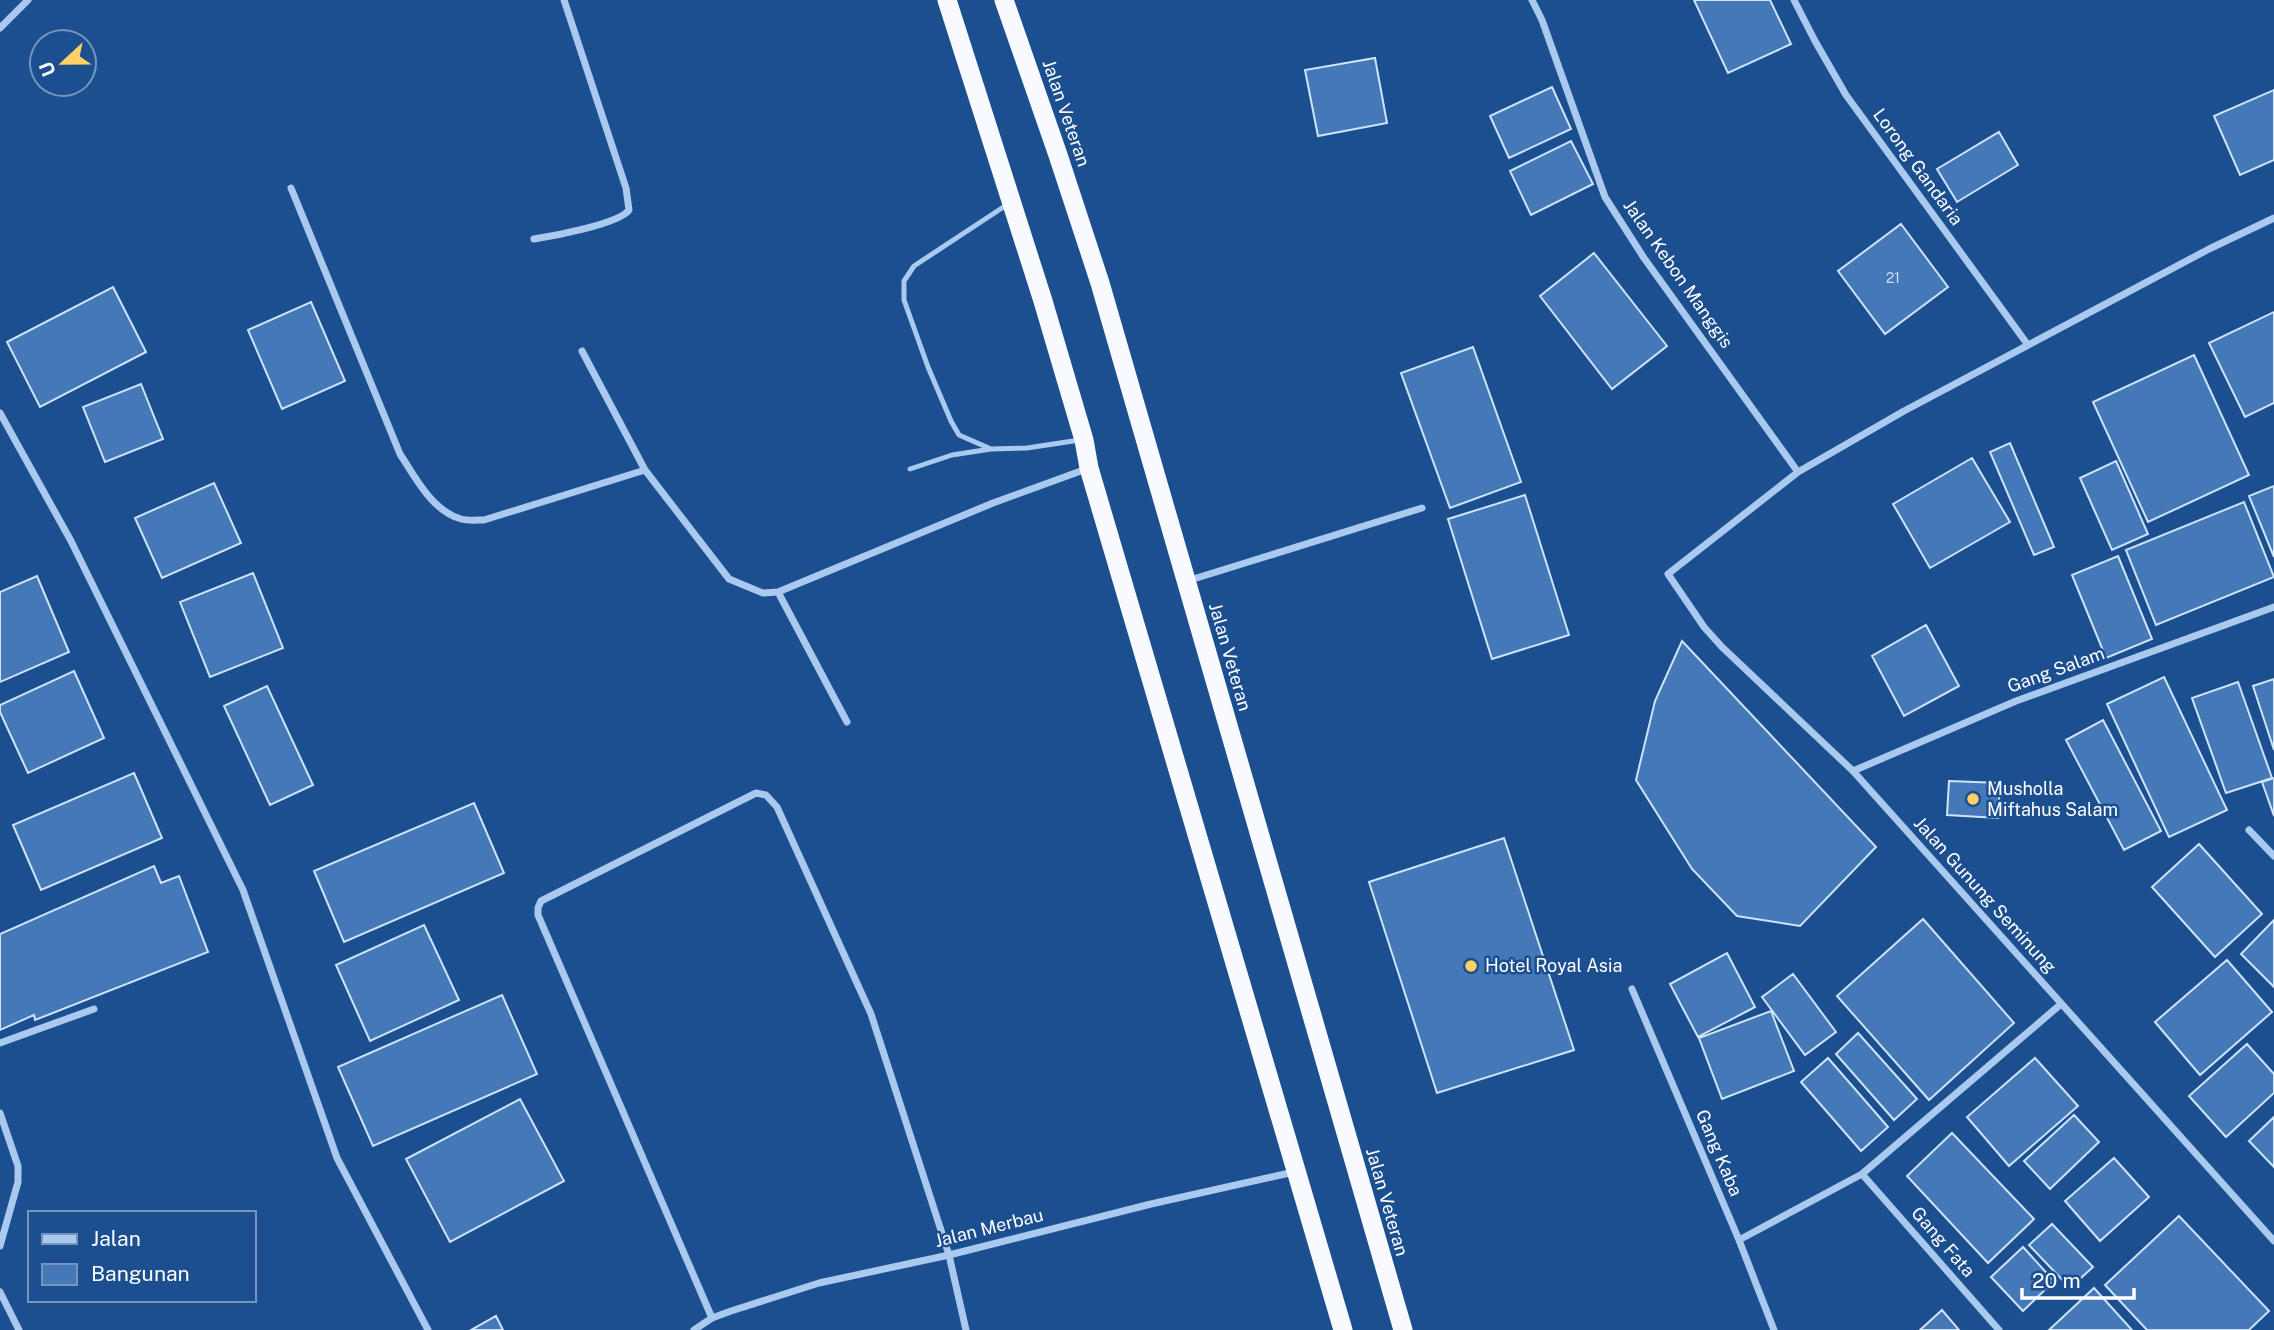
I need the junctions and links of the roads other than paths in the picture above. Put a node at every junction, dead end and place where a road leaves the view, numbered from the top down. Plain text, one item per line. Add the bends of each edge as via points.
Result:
1 (28, 0) edge
2 (564, 0) edge
3 (947, 0) edge
4 (1004, 0) edge
5 (1532, 0) edge
6 (1794, 0) edge
7 (0, 28) edge
8 (291, 188) dead end
9 (1012, 202) junction
10 (2274, 218) edge
11 (534, 239) dead end
12 (2028, 345) junction
13 (582, 351) dead end
14 (0, 413) edge
15 (1083, 440) junction
16 (991, 449) junction
17 (1089, 468) junction
18 (911, 469) dead end
19 (645, 470) junction
20 (1798, 472) junction
21 (1422, 508) dead end
22 (1186, 581) junction
23 (778, 592) junction
24 (2274, 607) edge
25 (847, 722) dead end
26 (1853, 771) junction
27 (2249, 830) dead end
28 (2274, 856) edge
29 (1632, 989) dead end
30 (2061, 1004) junction
31 (94, 1009) dead end
32 (0, 1043) edge
33 (0, 1113) edge
34 (1297, 1172) junction
35 (1862, 1174) junction
36 (1740, 1240) junction
37 (2274, 1241) edge
38 (0, 1246) edge
39 (949, 1255) junction
40 (0, 1292) edge
41 (712, 1318) junction
42 (19, 1330) edge
43 (428, 1330) edge
44 (694, 1330) edge
45 (966, 1330) edge
46 (1343, 1330) edge
47 (1403, 1330) edge
48 (1774, 1330) edge
49 (1999, 1330) edge

1 - 7 street
2 - 11 street via 626,188 629,211 566,234
3 - 9 highway
4 - 22 highway, Jalan Veteran via 1100,283
5 - 20 street, Jalan Kebon Manggis via 1605,197
6 - 12 street, Lorong Gandaria via 1846,95
8 - 19 street via 401,454 439,507 461,519 484,520
9 - 15 highway
9 - 16 lane via 915,266 904,281 904,300 951,421 959,435
10 - 12 street
12 - 20 street
13 - 19 street
14 - 43 street via 71,541 243,890 337,1158
15 - 16 lane
15 - 17 highway
16 - 18 lane via 952,455
17 - 23 street
17 - 34 highway
19 - 23 street via 729,579 763,593
20 - 26 street, Jalan Gunung Seminung via 1668,574 1722,647
21 - 22 street
22 - 47 highway, Jalan Veteran
23 - 25 street
24 - 26 street, Gang Salam via 2016,701
26 - 30 street, Jalan Gunung Seminung
27 - 28 street
29 - 36 street, Gang Kaba
30 - 35 street
30 - 37 street, Jalan Gunung Seminung
31 - 32 street
33 - 38 street via 19,1166
34 - 39 street, Jalan Merbau
34 - 46 highway
35 - 36 street
35 - 49 street, Gang Fata
36 - 48 street, Gang Kaba
39 - 41 street, Jalan Merbau via 819,1283
39 - 41 street via 871,1014 777,807 766,795 756,793 541,901 538,908
39 - 45 street
40 - 42 street
41 - 44 street, Jalan Merbau

